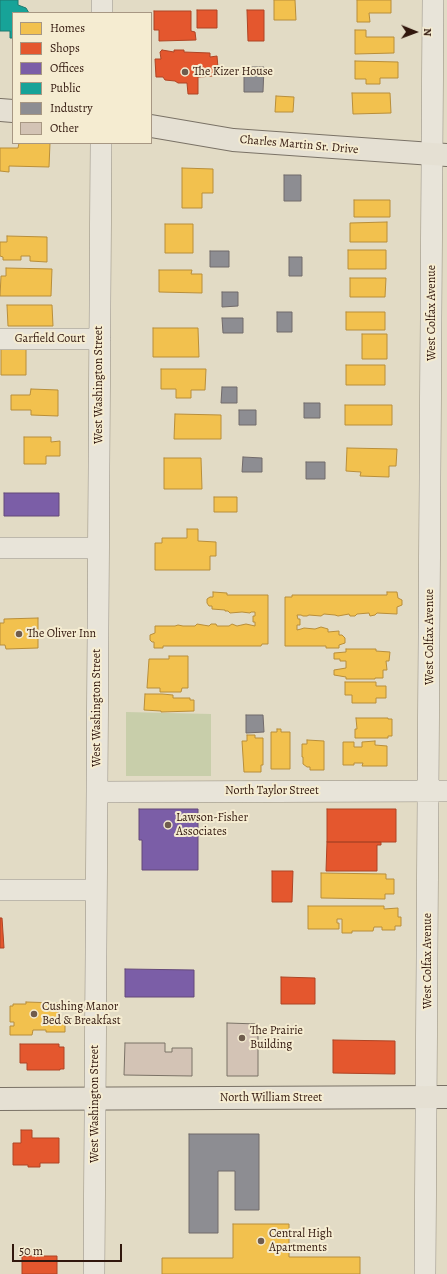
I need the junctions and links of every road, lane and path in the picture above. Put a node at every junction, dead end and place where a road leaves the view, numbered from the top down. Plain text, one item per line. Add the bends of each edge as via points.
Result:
1 (102, 0) edge
2 (433, 0) edge
3 (102, 12) edge
4 (0, 110) edge
5 (12, 111) edge
6 (152, 126) edge
7 (101, 144) edge
8 (440, 155) edge
9 (0, 339) edge
10 (100, 339) junction
11 (439, 489) edge
12 (0, 548) edge
13 (98, 548) junction
14 (438, 791) edge
15 (97, 792) junction
16 (0, 890) edge
17 (96, 890) junction
18 (437, 1097) edge
19 (0, 1099) edge
20 (95, 1099) junction
21 (94, 1274) edge
22 (426, 1274) edge

1 - 3 street
2 - 8 street, West Colfax Avenue
4 - 5 main road
6 - 8 main road, Charles Martin Sr. Drive via 233,140
7 - 10 street, West Washington Street
8 - 11 street, West Colfax Avenue
9 - 10 street, Garfield Court
10 - 13 street, West Washington Street
11 - 14 street, West Colfax Avenue
12 - 13 street
13 - 15 street, West Washington Street
14 - 15 street, North Taylor Street
14 - 18 street, West Colfax Avenue
15 - 17 street, West Washington Street
16 - 17 street
17 - 20 street, West Washington Street
18 - 20 main road, North William Street
18 - 22 street, West Colfax Avenue
19 - 20 main road, North William Street
20 - 21 street, West Washington Street

